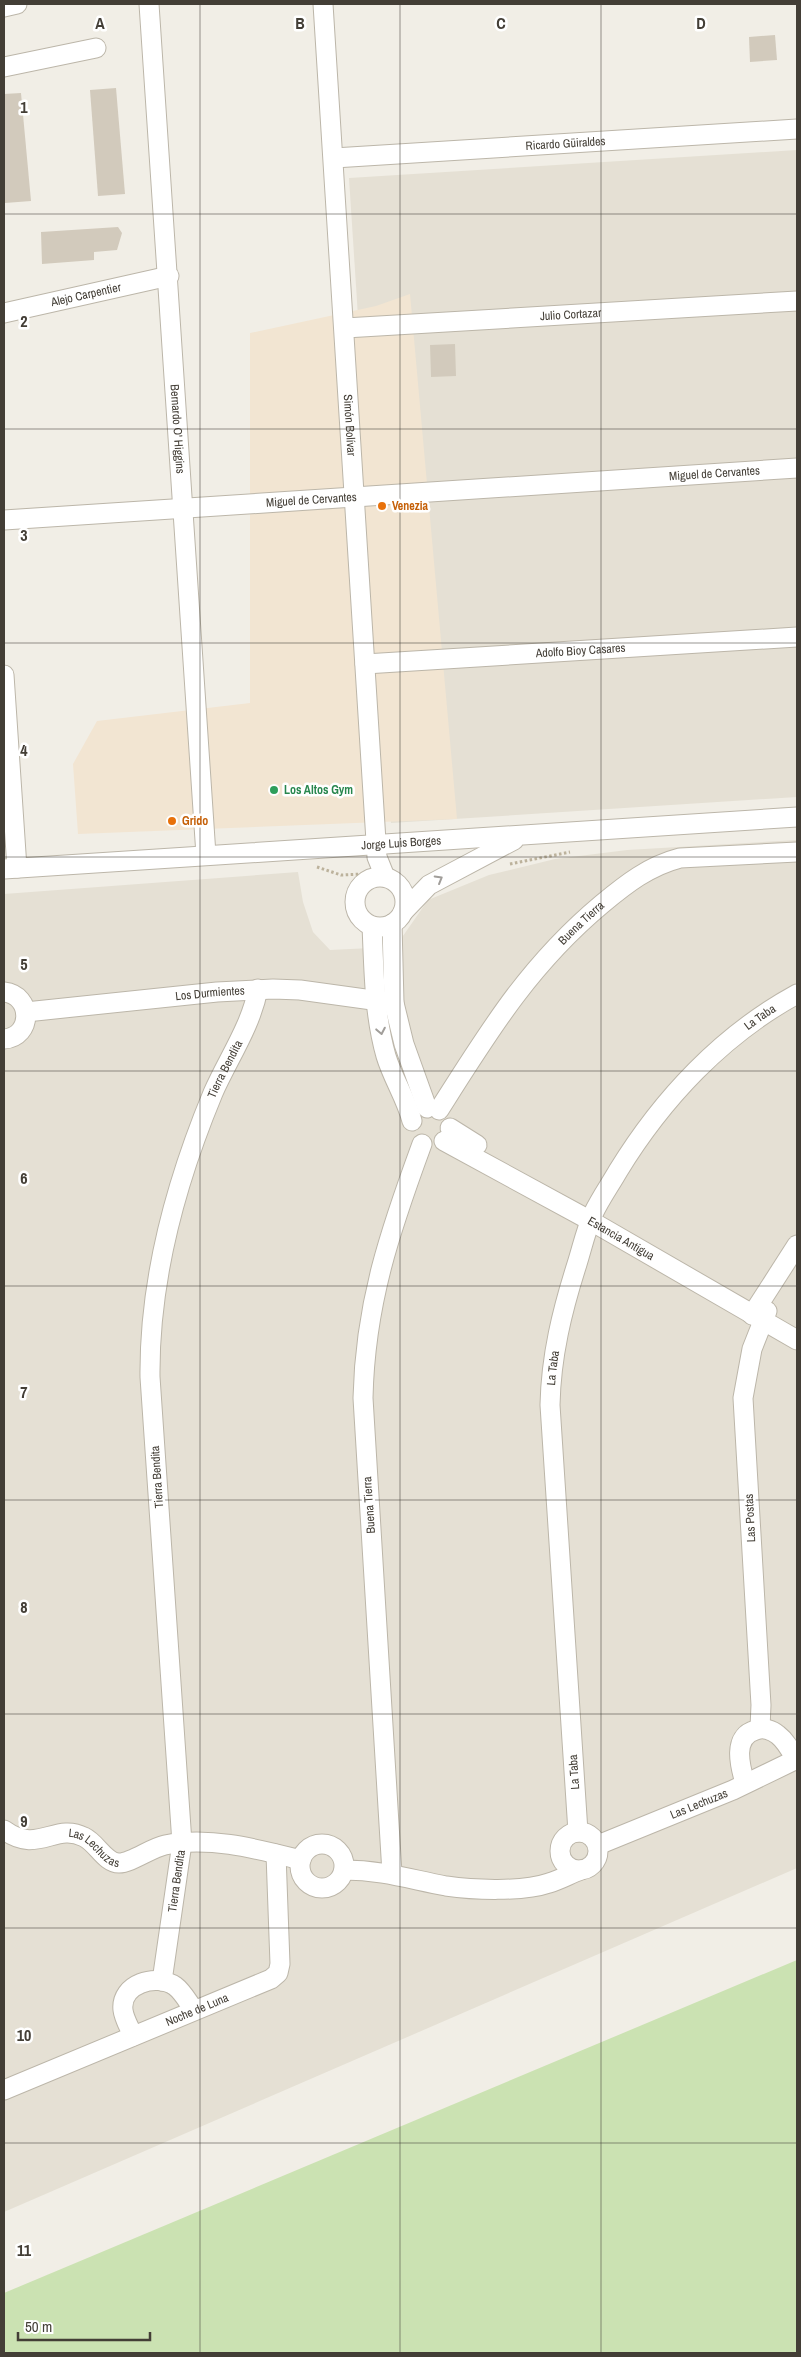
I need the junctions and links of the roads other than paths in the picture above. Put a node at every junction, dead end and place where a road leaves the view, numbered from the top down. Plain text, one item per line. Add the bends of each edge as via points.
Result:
1 (17, 4) edge
2 (149, 4) edge
3 (324, 4) edge
4 (4, 7) edge
5 (96, 48) dead end
6 (4, 67) edge
7 (797, 129) edge
8 (334, 158) junction
9 (169, 276) junction
10 (797, 301) edge
11 (4, 313) edge
12 (345, 328) junction
13 (797, 468) edge
14 (356, 497) junction
15 (182, 509) junction
16 (4, 520) edge
17 (797, 638) edge
18 (365, 664) junction
19 (4, 675) edge
20 (797, 817) edge
21 (521, 836) junction
22 (377, 846) junction
23 (797, 852) edge
24 (206, 855) junction
25 (10, 869) edge
26 (385, 877) junction
27 (358, 890) junction
28 (398, 918) junction
29 (372, 926) junction
30 (382, 948) junction
31 (258, 990) junction
32 (4, 992) edge
33 (797, 994) edge
34 (385, 1002) junction
35 (26, 1012) junction
36 (4, 1039) edge
37 (433, 1109) junction
38 (412, 1121) junction
39 (447, 1134) junction
40 (422, 1144) junction
41 (592, 1216) junction
42 (797, 1245) edge
43 (760, 1313) junction
44 (797, 1328) edge
45 (797, 1340) edge
46 (760, 1728) junction
47 (797, 1760) edge
48 (745, 1784) junction
49 (4, 1830) edge
50 (578, 1832) junction
51 (182, 1843) junction
52 (598, 1845) junction
53 (276, 1854) junction
54 (561, 1854) junction
55 (301, 1860) junction
56 (344, 1870) junction
57 (581, 1870) junction
58 (392, 1873) junction
59 (549, 1884) junction
60 (162, 1981) junction
61 (194, 2010) junction
62 (133, 2036) junction
63 (4, 2090) edge

1 - 4 street
2 - 9 street, Bernardo O' Higgins
3 - 8 street, Simón Bolívar
5 - 6 street
7 - 8 street, Ricardo Güiraldes
8 - 12 street, Simón Bolívar
9 - 11 street, Alejo Carpentier
9 - 15 street, Bernardo O' Higgins
10 - 12 street, Julio Cortazar
12 - 14 street, Simón Bolívar
13 - 14 street, Miguel de Cervantes
14 - 15 street, Miguel de Cervantes
14 - 18 street, Simón Bolívar
15 - 16 street, Miguel de Cervantes
15 - 24 street, Bernardo O' Higgins
17 - 18 street, Adolfo Bioy Casares
18 - 22 street, Simón Bolívar
19 - 25 street
20 - 21 street, Jorge Luis Borges
21 - 22 street, Jorge Luis Borges
28 -> 21 street via 429,885
22 - 24 street, Jorge Luis Borges
22 - 26 street, Simón Bolívar via 379,866
22 - 27 street via 362,874
23 - 37 street, Buena Tierra via 680,858 663,862 626,884 579,923 520,986
24 - 25 street, Jorge Luis Borges
26 - 27 street via 370,878
26 - 28 street via 403,890 405,898
27 - 29 street via 355,907 358,915
28 - 29 street via 384,927
28 - 30 street
29 - 30 street
30 - 34 street
31 - 34 street, Los Durmientes via 300,990
31 - 35 street, Los Durmientes
31 - 51 street, Tierra Bendita via 254,1009 199,1129 181,1186 161,1263 152,1326 150,1377
32 - 35 street via 20,999
33 - 41 street, La Taba via 769,1011 697,1069 639,1137
34 - 37 street
34 -> 38 street via 386,1057
35 - 36 street via 20,1032
37 - 38 street via 418,1112
37 - 39 street via 447,1117
38 - 40 street via 412,1132
39 - 40 street via 433,1146
39 - 41 street, Estancia Antigua
40 - 58 street, Buena Tierra via 381,1265 372,1302 364,1366 363,1408
41 - 43 street, Estancia Antigua
41 - 50 street, La Taba via 561,1317 550,1385
42 - 43 street, Las Postas
43 - 44 street, Estancia Antigua
43 - 45 street, Estancia Antigua
43 - 46 street, Las Postas via 743,1398
46 - 47 street via 779,1735
46 - 48 street via 746,1735 740,1745 739,1758
47 - 48 street, Las Lechuzas
48 - 52 street, Las Lechuzas
49 - 51 street, Las Lechuzas via 24,1841 60,1833 83,1836 96,1844 111,1862 120,1863 150,1849
50 - 52 street via 590,1835
50 - 54 street via 567,1837
51 - 53 street, Las Lechuzas via 216,1843
51 - 60 street, Tierra Bendita
52 - 57 street via 595,1862
53 - 55 street, Las Lechuzas
53 - 61 street, Noche de Luna via 278,1973 271,1979
54 - 57 street via 570,1867
54 - 59 street via 558,1870
55 - 56 street via 316,1845 331,1846 341,1856
55 - 56 street via 301,1874 317,1888 337,1882
56 - 58 street
57 - 59 street
58 - 59 street via 446,1886 476,1888
60 - 61 street via 174,1985
60 - 62 street via 137,1984 124,2000 123,2010
61 - 62 street, Noche de Luna
62 - 63 street, Noche de Luna

